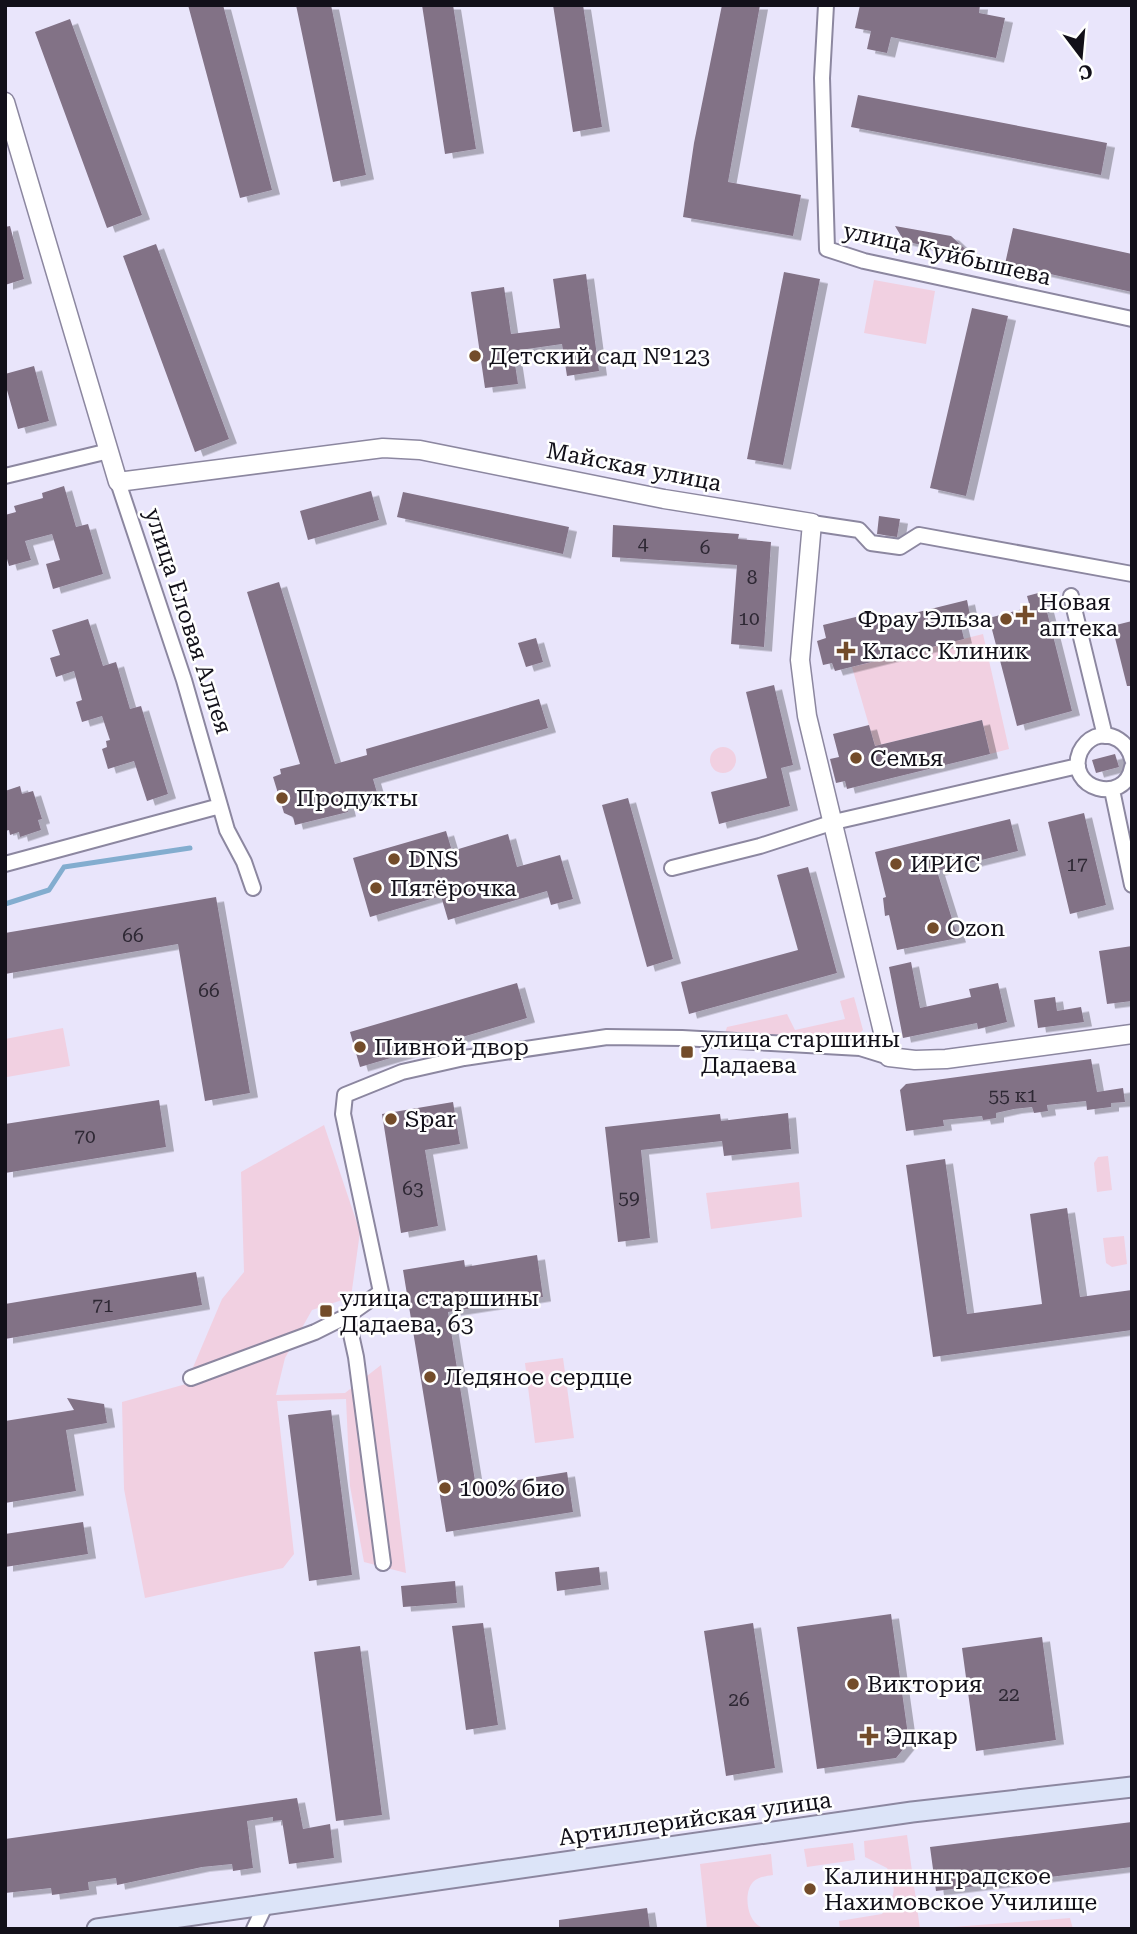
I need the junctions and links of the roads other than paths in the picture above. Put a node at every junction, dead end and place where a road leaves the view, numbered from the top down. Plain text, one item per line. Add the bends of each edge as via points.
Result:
1 (826, 5) edge
2 (5, 102) edge
3 (1132, 319) edge
4 (109, 451) junction
5 (5, 477) edge
6 (118, 482) junction
7 (812, 523) junction
8 (1132, 574) edge
9 (1071, 596) dead end
10 (1105, 736) junction
11 (1132, 757) edge
12 (1078, 766) junction
13 (1132, 767) edge
14 (1112, 790) junction
15 (220, 806) junction
16 (834, 822) junction
17 (5, 864) edge
18 (672, 868) dead end
19 (1132, 885) edge
20 (253, 888) dead end
21 (1132, 1034) edge
22 (889, 1057) junction
23 (348, 1315) junction
24 (191, 1378) dead end
25 (383, 1563) dead end
26 (1132, 1787) edge
27 (265, 1906) junction
28 (97, 1929) edge
29 (254, 1929) edge

1 - 3 street, улица Куйбышева via 822,78 827,249
2 - 4 street, улица Еловая Аллея
4 - 5 street
4 - 6 street, улица Еловая Аллея
6 - 7 street, Майская улица via 383,448 420,450 664,499
6 - 15 street, улица Еловая Аллея
7 - 8 street, Майская улица via 859,530 871,543 900,547 919,536
7 - 16 street via 800,660 807,716
9 - 10 street
10 - 11 street via 1118,739
10 - 12 street via 1087,743
12 - 14 street via 1088,785
12 - 16 street
13 - 14 street via 1127,779
14 - 19 street
15 - 17 street
15 - 20 street, улица Еловая Аллея
16 - 18 street
16 - 22 street
21 - 22 street via 946,1059
22 - 23 street via 860,1048 607,1037 451,1060 402,1072 345,1095 343,1114 382,1292
23 - 24 street
23 - 25 street
26 - 27 main road, Артиллерийская улица via 912,1812
27 - 28 main road, Артиллерийская улица
27 - 29 street

